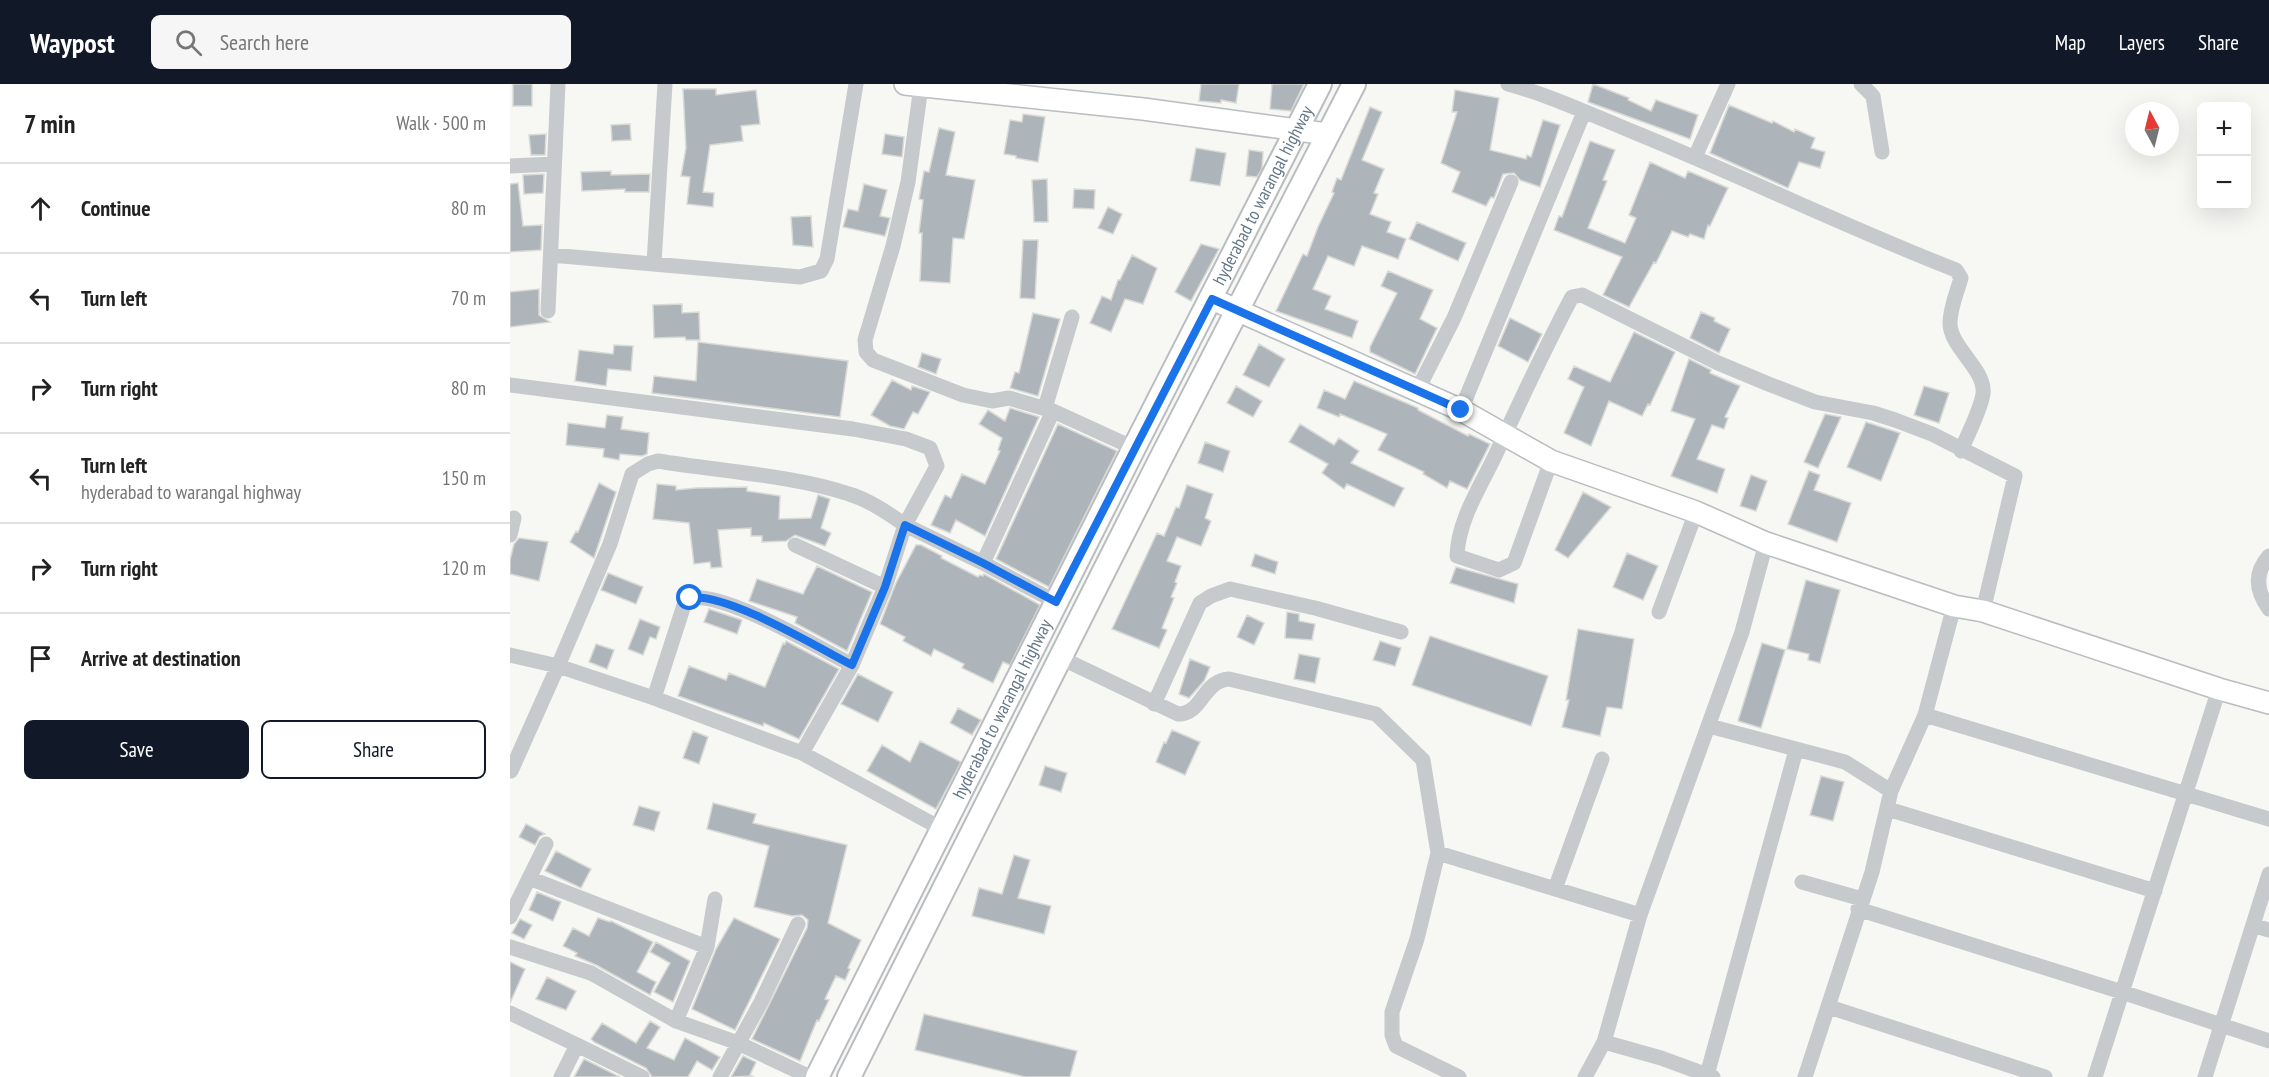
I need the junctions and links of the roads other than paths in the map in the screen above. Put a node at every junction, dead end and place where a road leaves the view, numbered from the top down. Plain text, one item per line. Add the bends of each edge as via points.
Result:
1 (558, 84) edge
2 (665, 84) edge
3 (856, 84) edge
4 (1320, 84) edge
5 (1354, 84) edge
6 (1508, 84) edge
7 (1728, 84) edge
8 (1861, 84) edge
9 (913, 85) edge
10 (1584, 112) junction
11 (1298, 130) junction
12 (1327, 134) junction
13 (1882, 152) dead end
14 (1695, 157) junction
15 (554, 164) junction
16 (510, 166) edge
17 (1511, 182) dead end
18 (551, 255) junction
19 (654, 263) junction
20 (1212, 299) junction
21 (1237, 310) junction
22 (548, 311) dead end
23 (1072, 317) dead end
24 (510, 385) edge
25 (1417, 391) junction
26 (1049, 409) junction
27 (1461, 410) junction
28 (1504, 435) junction
29 (1134, 448) junction
30 (1961, 451) junction
31 (1551, 461) junction
32 (1696, 512) junction
33 (514, 518) dead end
34 (905, 525) junction
35 (510, 535) edge
36 (1766, 543) junction
37 (795, 545) dead end
38 (2269, 556) edge
39 (983, 563) junction
40 (885, 587) junction
41 (1056, 602) junction
42 (1954, 606) junction
43 (2269, 609) edge
44 (1983, 611) junction
45 (1659, 612) dead end
46 (1401, 632) dead end
47 (510, 655) edge
48 (1061, 658) junction
49 (852, 665) junction
50 (558, 666) junction
51 (2219, 689) junction
52 (654, 698) junction
53 (2269, 703) edge
54 (1154, 704) junction
55 (1925, 715) junction
56 (1709, 726) junction
57 (1796, 750) junction
58 (801, 753) junction
59 (1602, 759) dead end
60 (511, 771) edge
61 (1892, 791) junction
62 (2186, 794) junction
63 (1888, 809) junction
64 (2269, 819) edge
65 (942, 830) junction
66 (546, 844) dead end
67 (1438, 853) junction
68 (2269, 874) edge
69 (529, 878) junction
70 (1802, 882) dead end
71 (1555, 889) junction
72 (2155, 891) junction
73 (515, 896) edge
74 (715, 899) dead end
75 (1860, 904) junction
76 (1640, 915) junction
77 (510, 917) edge
78 (798, 924) dead end
79 (2253, 925) junction
80 (2269, 930) edge
81 (510, 947) edge
82 (707, 947) junction
83 (2122, 992) junction
84 (1829, 1007) junction
85 (510, 1013) edge
86 (676, 1021) junction
87 (2223, 1025) junction
88 (2269, 1041) edge
89 (1604, 1042) junction
90 (738, 1043) junction
91 (577, 1045) junction
92 (1710, 1076) edge
93 (561, 1077) edge
94 (642, 1077) edge
95 (720, 1077) edge
96 (810, 1077) edge
97 (817, 1077) edge
98 (849, 1077) edge
99 (1461, 1077) edge
100 (1585, 1077) edge
101 (1805, 1077) edge
102 (2045, 1077) edge
103 (2095, 1077) edge
104 (2205, 1077) edge

1 - 15 street
2 - 19 street
3 - 19 street via 827,259 821,271 800,277
4 - 11 main road, hyderabad to warangal highway
5 - 12 main road
6 - 10 street
7 - 14 street
8 - 13 street via 1873,96
9 - 11 street
9 - 26 street via 908,182 865,340 866,352 873,360 963,395 992,401 1009,398
10 - 14 street
10 - 27 street
11 - 12 street
11 - 20 main road, hyderabad to warangal highway
12 - 21 main road
14 - 30 street via 1956,270 1961,278 1950,329 1983,392
15 - 16 street
15 - 18 street
17 - 25 street via 1454,318
18 - 19 street
18 - 22 street
20 - 21 street
20 - 29 main road, hyderabad to warangal highway
21 - 25 street
21 - 48 main road
23 - 26 street
24 - 34 street via 906,439 930,448 937,466
25 - 27 street
26 - 29 street
26 - 39 street
27 - 28 street
28 - 30 street via 1572,297 1578,295 1766,383 1815,402 1873,412 1932,434
28 - 31 street
28 - 31 street via 1463,523 1457,556 1499,570 1514,563
29 - 41 main road, hyderabad to warangal highway
30 - 44 street via 2015,476
31 - 32 street
32 - 36 street
32 - 45 street
33 - 35 street
34 - 39 street
34 - 40 street
34 - 50 street via 849,494 658,461 648,464 632,474 610,544
36 - 42 street
36 - 56 street via 1742,632
37 - 40 street
38 - 43 street via 2262,564 2258,583 2261,598
39 - 41 street
40 - 49 street
41 - 65 main road, hyderabad to warangal highway
42 - 44 street
42 - 55 street
44 - 51 street
46 - 54 street via 1230,589 1200,603
47 - 50 street
48 - 54 street
48 - 98 main road
49 - 52 street via 751,613 700,597 690,598 684,605
49 - 58 street
50 - 52 street
50 - 60 street
51 - 53 street
51 - 62 street
52 - 58 street
54 - 67 street via 1185,714 1213,683 1228,679 1376,714 1423,760
55 - 61 street
55 - 62 street
56 - 57 street
56 - 76 street
57 - 61 street via 1845,762
57 - 92 street
58 - 65 street
59 - 71 street
61 - 63 street
62 - 64 street
62 - 72 street
63 - 72 street
63 - 75 street
65 - 97 main road, hyderabad to warangal highway
66 - 69 street
67 - 71 street
67 - 99 street via 1417,939 1392,1012 1392,1035 1396,1046
68 - 79 street
69 - 73 street
69 - 82 street
70 - 75 street
71 - 76 street
72 - 83 street
73 - 77 street
74 - 82 street
75 - 83 street
75 - 84 street
76 - 89 street
78 - 90 street
79 - 80 street
79 - 87 street
81 - 86 street via 591,974
82 - 86 street
83 - 87 street
83 - 103 street
84 - 101 street
84 - 102 street
85 - 91 street
86 - 90 street
87 - 88 street
87 - 104 street
89 - 92 street
89 - 100 street
90 - 95 street
90 - 96 street
91 - 93 street
91 - 94 street

